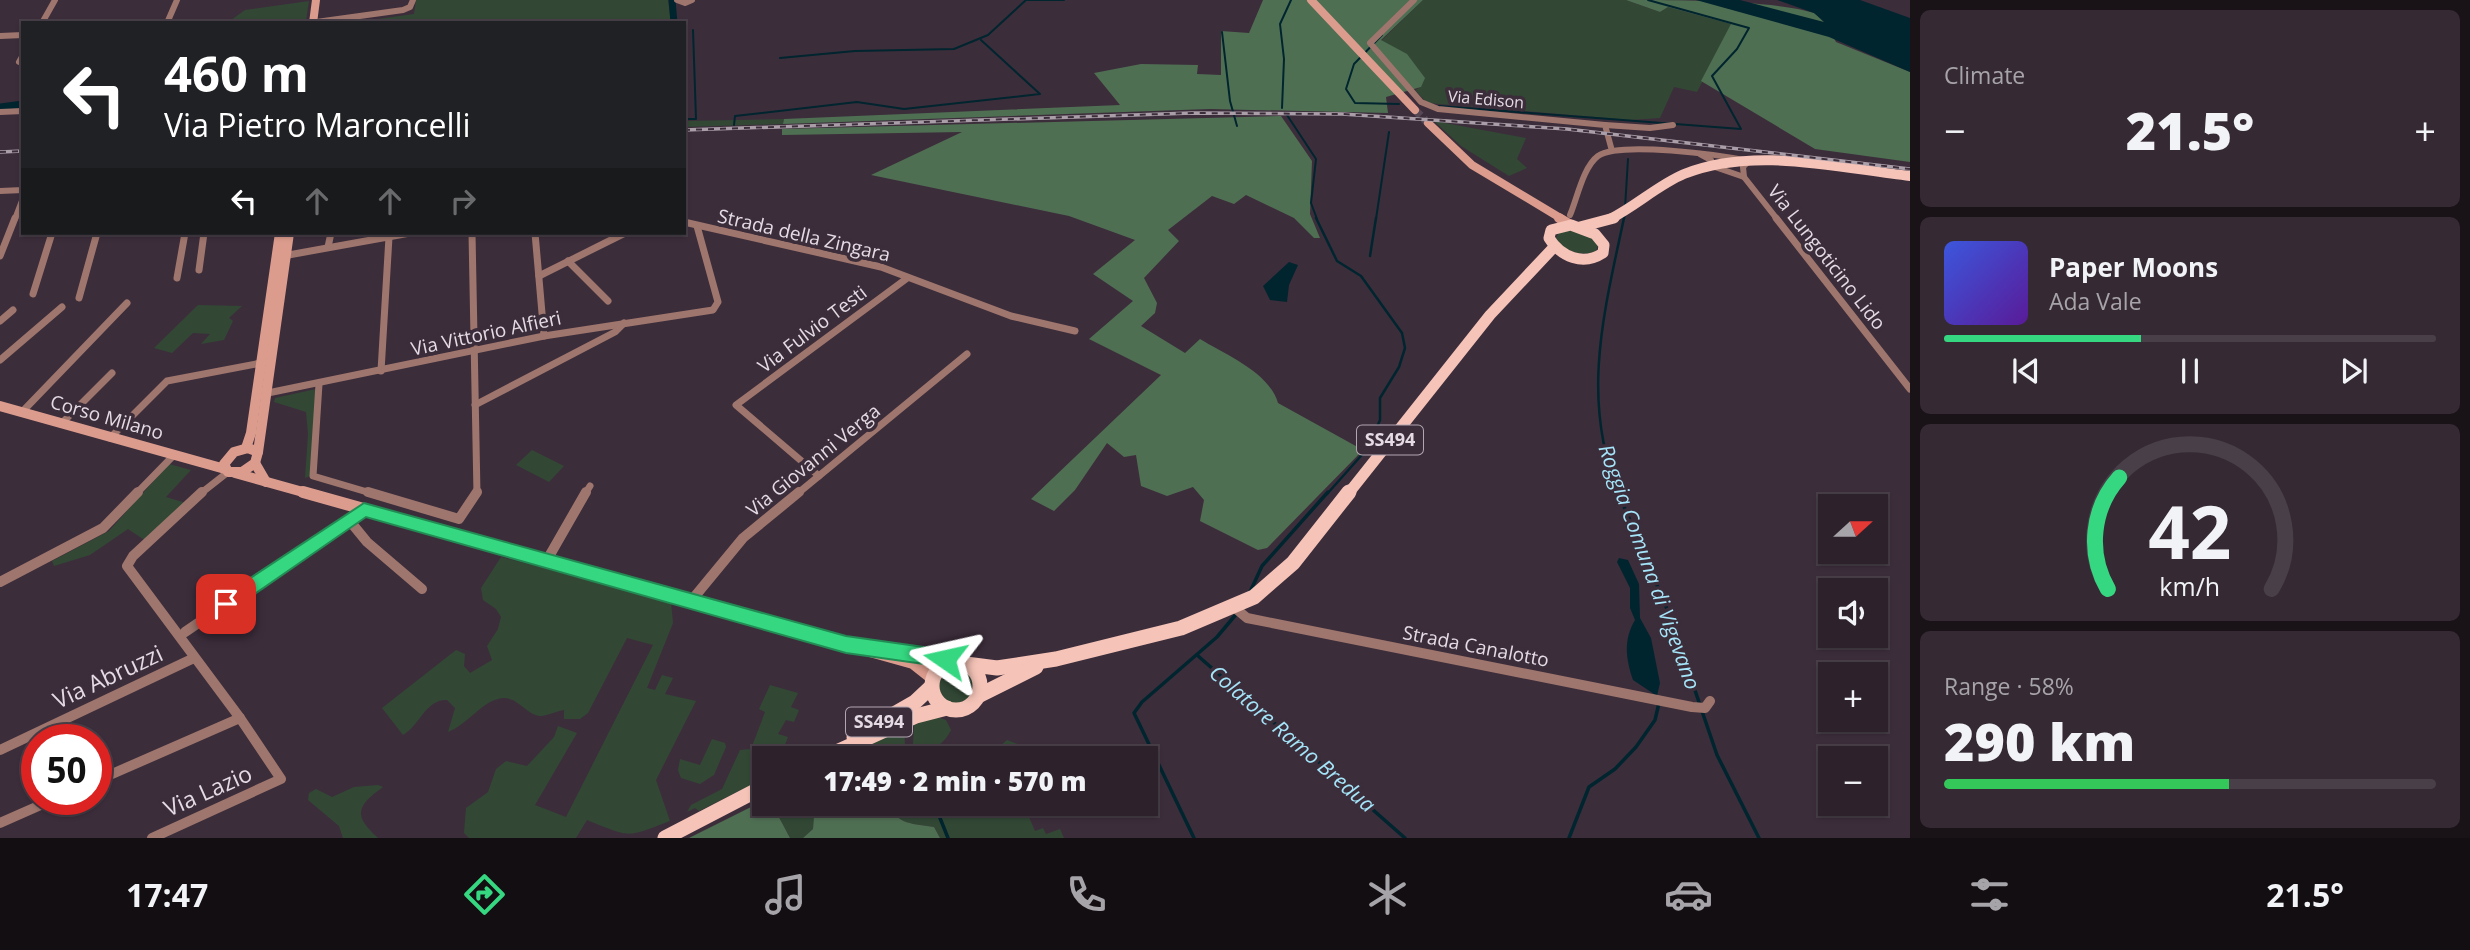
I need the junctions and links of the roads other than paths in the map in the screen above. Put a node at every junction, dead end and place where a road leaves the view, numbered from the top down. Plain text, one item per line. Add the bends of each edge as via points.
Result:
1 (55, 0) edge
2 (177, 0) edge
3 (316, 0) edge
4 (323, 0) edge
5 (413, 0) edge
6 (677, 0) edge
7 (692, 0) edge
8 (1311, 0) edge
9 (1414, 0) edge
10 (43, 21) edge
11 (168, 21) edge
12 (315, 21) edge
13 (315, 21) edge
14 (322, 21) edge
15 (21, 35) edge
16 (0, 36) edge
17 (1415, 110) tunnel mouth
18 (21, 111) edge
19 (0, 112) edge
20 (1428, 123) tunnel mouth
21 (1605, 124) junction
22 (1673, 125) dead end
23 (1612, 150) junction
24 (1700, 154) junction
25 (1749, 161) junction
26 (1714, 162) junction
27 (1910, 176) edge
28 (1744, 177) junction
29 (21, 190) edge
30 (0, 191) edge
31 (1528, 198) junction
32 (21, 203) edge
33 (1622, 214) junction
34 (1574, 222) junction
35 (686, 223) edge
36 (697, 226) junction
37 (1551, 230) junction
38 (51, 235) edge
39 (96, 235) edge
40 (185, 235) edge
41 (204, 235) edge
42 (280, 235) edge
43 (288, 235) edge
44 (331, 235) edge
45 (400, 235) edge
46 (472, 235) edge
47 (536, 235) edge
48 (621, 235) edge
49 (389, 237) junction
50 (1600, 239) junction
51 (328, 247) junction
52 (1555, 247) junction
53 (0, 256) edge
54 (281, 256) junction
55 (1573, 257) junction
56 (568, 261) junction
57 (199, 270) dead end
58 (539, 276) junction
59 (1526, 276) junction
60 (177, 278) dead end
61 (906, 279) junction
62 (33, 294) dead end
63 (79, 298) dead end
64 (608, 301) dead end
65 (128, 303) dead end
66 (62, 307) dead end
67 (13, 310) dead end
68 (0, 321) edge
69 (624, 323) junction
70 (1075, 331) dead end
71 (544, 336) junction
72 (473, 352) junction
73 (967, 354) dead end
74 (0, 360) edge
75 (261, 363) junction
76 (381, 371) junction
77 (112, 373) dead end
78 (318, 384) junction
79 (1910, 389) edge
80 (261, 395) junction
81 (475, 405) junction
82 (0, 407) edge
83 (22, 412) junction
84 (61, 424) junction
85 (110, 438) junction
86 (246, 448) junction
87 (173, 456) junction
88 (257, 457) junction
89 (229, 468) junction
90 (819, 476) junction
91 (267, 483) junction
92 (590, 486) dead end
93 (364, 510) junction
94 (349, 520) junction
95 (547, 560) junction
96 (0, 582) edge
97 (422, 589) dead end
98 (691, 601) junction
99 (1240, 607) junction
100 (185, 632) dead end
101 (846, 645) junction
102 (194, 658) junction
103 (1056, 659) junction
104 (961, 663) junction
105 (932, 682) junction
106 (980, 695) junction
107 (1704, 705) dead end
108 (947, 708) junction
109 (240, 718) junction
110 (842, 746) edge
111 (849, 746) edge
112 (0, 750) edge
113 (112, 773) edge
114 (752, 793) edge
115 (21, 813) edge
116 (0, 822) edge
117 (152, 838) edge
118 (665, 838) edge

1 - 10 street
2 - 11 street
3 - 12 main road
4 - 13 main road
5 - 14 street via 410,8 403,10
6 - 7 street
8 - 17 main road
9 - 21 street, Via Edison via 1371,41 1427,106
15 - 16 street
18 - 19 street
20 - 31 main road via 1472,165
21 - 22 street, Via Edison
21 - 23 street
23 - 24 street
23 - 34 street via 1595,157
24 - 26 street
24 - 26 street
25 - 26 main road, SS494
25 - 27 main road, SS494
25 - 28 street via 1743,167
26 - 28 street
26 - 33 main road, SS494 via 1676,179
28 - 79 street, Via Lungoticino Lido
29 - 30 street
31 - 34 main road
31 - 37 main road via 1547,218
32 - 53 street
33 - 34 main road, SS494 via 1594,226
33 - 50 main road, SS494
34 - 37 main road, SS494
34 - 50 main road
35 - 36 street, Strada della Zingara
36 - 61 street, Strada della Zingara via 881,267
36 - 69 street, Via Vittorio Alfieri via 718,302 713,310
37 - 52 main road via 1549,238
38 - 62 street
39 - 63 street
40 - 60 street
41 - 57 street
42 - 54 main road
43 - 54 main road
44 - 51 street
45 - 49 street
46 - 72 street
47 - 58 street
48 - 56 street
49 - 51 street
49 - 76 street
50 - 55 main road, SS494 via 1605,249 1600,256
51 - 54 street
52 - 55 main road
52 - 59 main road, SS494
54 - 75 main road
54 - 80 main road
55 - 59 main road, SS494 via 1555,260
56 - 58 street
56 - 64 street
58 - 71 street
59 - 99 main road, SS494 via 1293,563
61 - 70 street, Strada della Zingara via 1011,316
61 - 90 street, Via Fulvio Testi via 736,405
65 - 83 street
66 - 74 street
67 - 68 street
69 - 71 street, Via Vittorio Alfieri
69 - 81 street via 615,332
71 - 72 street, Via Vittorio Alfieri
72 - 76 street, Via Vittorio Alfieri
72 - 81 street
73 - 90 street, Via Giovanni Verga
75 - 80 main road
75 - 85 street via 167,381
76 - 78 street, Via Vittorio Alfieri
77 - 84 street
78 - 80 street, Via Vittorio Alfieri
78 - 81 street via 313,476 459,519 477,495
80 - 86 main road
80 - 88 main road
82 - 83 main road, Corso Milano
83 - 84 main road, Corso Milano
84 - 85 main road, Corso Milano
85 - 87 main road, Corso Milano
86 - 88 main road
86 - 89 main road
87 - 89 main road, Corso Milano
87 - 96 street via 103,528
88 - 89 main road
88 - 91 main road
89 - 91 main road, Corso Milano
89 - 102 street via 127,566
90 - 98 street, Via Giovanni Verga via 743,538
91 - 93 main road, Corso Milano
92 - 95 street
93 - 94 street
93 - 95 main road, Corso Milano
94 - 97 street
94 - 100 street
95 - 98 main road, Corso Milano
98 - 101 main road, Corso Milano
99 - 103 main road, SS494 via 1181,628
99 - 107 street, Strada Canalotto via 1261,621
101 - 104 main road, Corso Milano via 916,652
101 - 105 main road, Corso Milano via 912,663
102 - 109 street
102 - 112 street, Via Abruzzi
103 - 104 main road, SS494 via 997,668
103 - 106 main road, SS494
104 - 105 main road, SS494 via 941,667
104 - 106 main road via 981,680
105 - 108 main road, SS494 via 936,699
105 - 110 main road, SS494 via 915,702
106 - 108 main road, SS494 via 967,708
108 - 111 main road, SS494 via 916,716
109 - 113 street
109 - 117 street, Via Lazio via 281,779
114 - 118 main road
115 - 116 street

